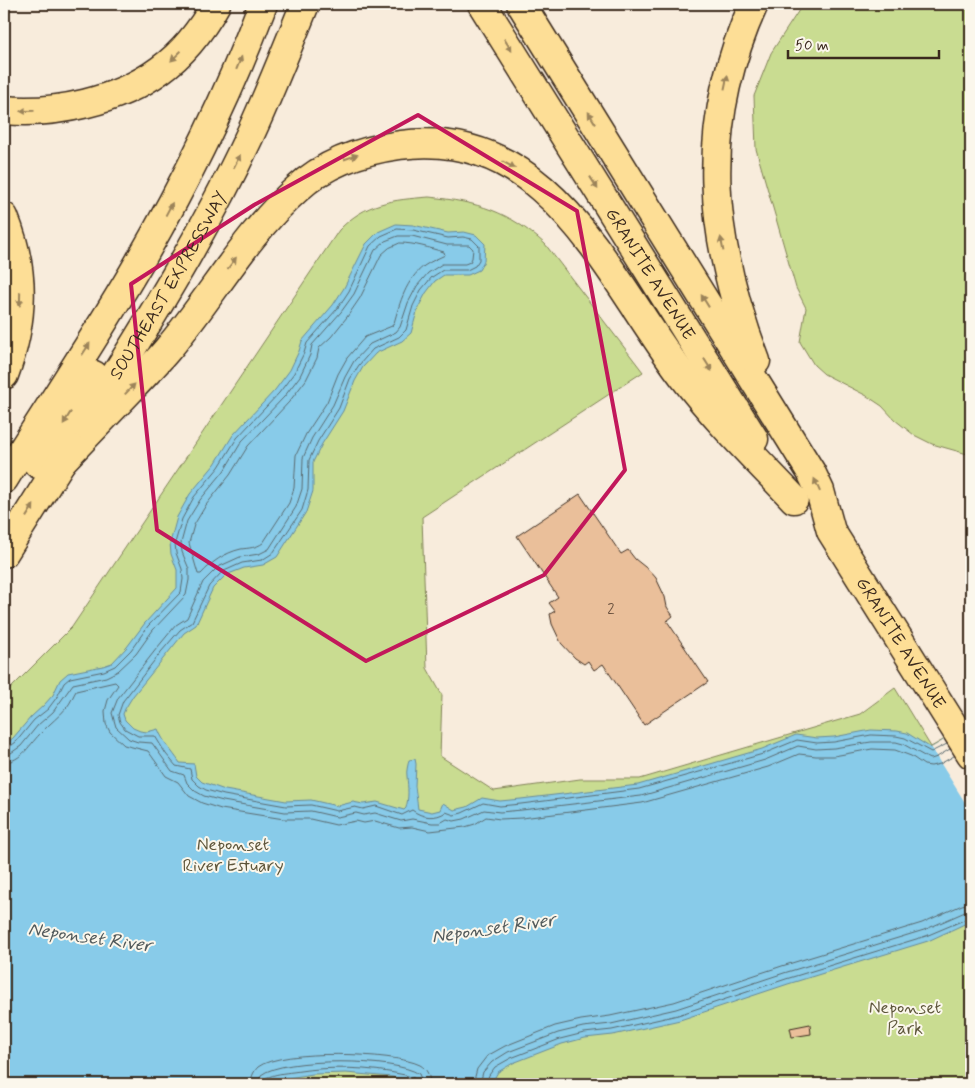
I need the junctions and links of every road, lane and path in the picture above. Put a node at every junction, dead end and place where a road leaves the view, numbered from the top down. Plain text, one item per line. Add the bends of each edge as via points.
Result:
1 (216, 4) edge
2 (243, 4) edge
3 (263, 4) edge
4 (285, 4) edge
5 (304, 4) edge
6 (482, 4) edge
7 (521, 4) edge
8 (754, 4) edge
9 (4, 110) edge
10 (4, 218) edge
11 (4, 375) edge
12 (780, 423) junction
13 (4, 445) edge
14 (60, 463) junction
15 (4, 479) edge
16 (794, 499) junction
17 (4, 518) edge
18 (831, 531) junction
19 (4, 552) edge
20 (964, 743) edge

1 -> 9 highway via 186,47 160,71 140,83 73,107 23,112
2 - 13 highway via 190,128 152,202
15 -> 3 highway via 133,274 168,211 217,112
4 -> 17 highway via 232,130 199,196 129,320
14 -> 5 highway, SOUTHEAST EXPRESSWAY via 144,329 215,204 279,70
6 -> 16 highway, GRANITE AVENUE
12 -> 7 highway, GRANITE AVENUE
12 -> 8 highway via 733,294 717,201 717,148 724,95 736,47
10 -> 11 highway via 18,270 20,295 19,323
18 -> 12 highway, GRANITE AVENUE via 814,478
14 -> 16 highway via 167,350 258,228 299,186 343,160 368,151 421,143 460,147 490,156 511,166 554,198 579,226 699,396
19 -> 14 highway, SOUTHEAST EXPRESSWAY
16 - 18 highway, GRANITE AVENUE
18 - 20 highway, GRANITE AVENUE

